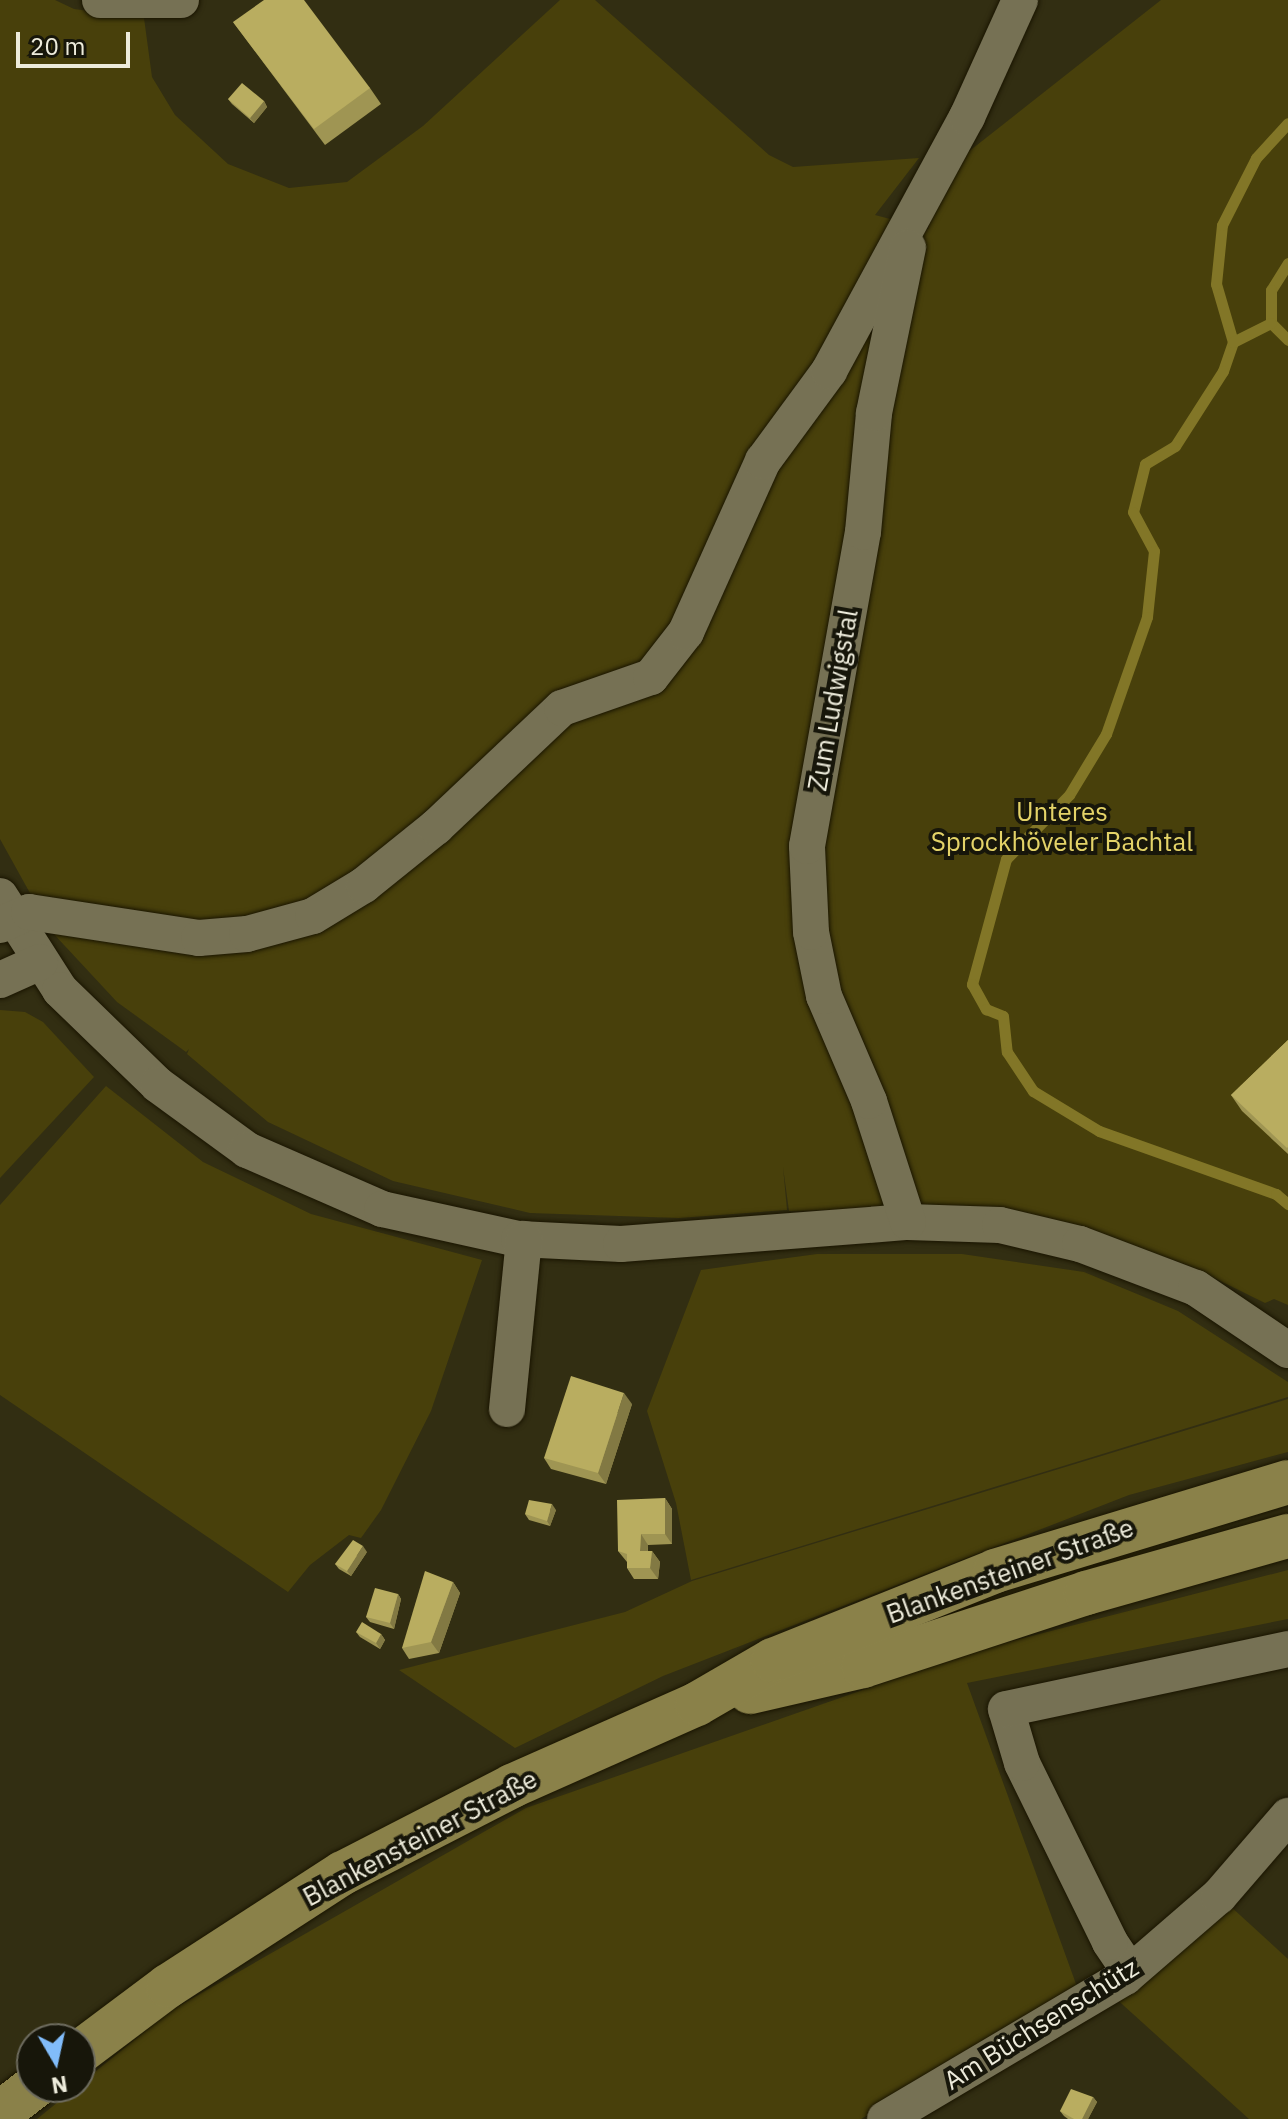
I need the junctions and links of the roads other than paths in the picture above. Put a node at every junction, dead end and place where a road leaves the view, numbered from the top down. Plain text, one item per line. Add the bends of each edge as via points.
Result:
1 (100, 0) edge
2 (181, 0) edge
3 (1020, 0) edge
4 (935, 170) junction
5 (4, 914) edge
6 (40, 962) junction
7 (0, 980) edge
8 (908, 1222) junction
9 (524, 1239) junction
10 (1288, 1350) edge
11 (507, 1409) dead end
12 (1288, 1482) edge
13 (1288, 1536) edge
14 (1288, 1649) edge
15 (697, 1704) junction
16 (1288, 1816) edge
17 (1130, 1972) junction
18 (96, 2040) edge
19 (16, 2101) edge
20 (0, 2113) edge
21 (885, 2119) edge

1 - 2 street
3 - 4 street via 1001,52
4 - 5 street via 829,371 763,461 686,632 651,677 562,708 436,827 364,885 313,916 247,934 199,938 72,916
4 - 8 street, Zum Ludwigstal via 901,267 874,413 863,532 807,846 811,932 824,996 869,1101
5 - 6 street
6 - 7 street
6 - 9 street via 93,1027 196,1116 247,1150 382,1209
8 - 9 street via 636,1243
8 - 10 street via 1000,1225 1080,1244 1196,1288
9 - 11 street
12 - 15 main road, Blankensteiner Straße via 995,1571 773,1660
13 - 15 main road, Blankensteiner Straße via 1086,1593 863,1666
14 - 17 street via 1006,1709 1022,1763
15 - 18 main road, Blankensteiner Straße via 512,1786 343,1873 168,1986
16 - 17 street, Am Büchsenschütz via 1219,1896
17 - 21 street, Am Büchsenschütz
19 - 20 main road

